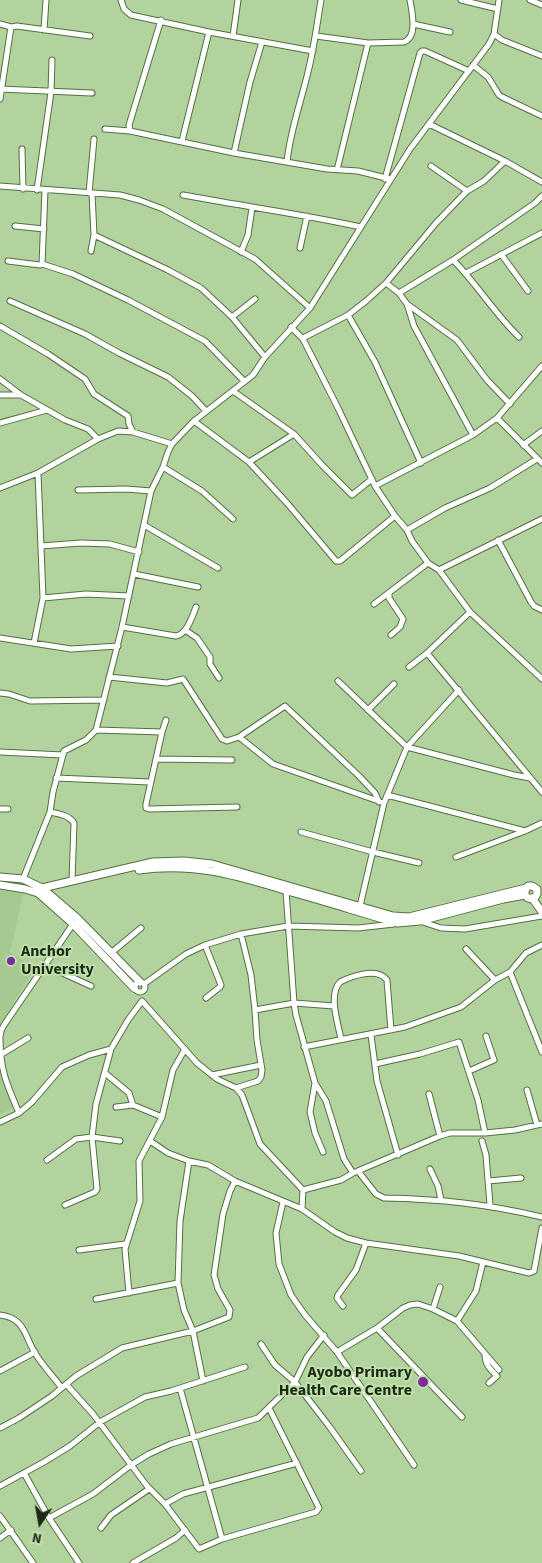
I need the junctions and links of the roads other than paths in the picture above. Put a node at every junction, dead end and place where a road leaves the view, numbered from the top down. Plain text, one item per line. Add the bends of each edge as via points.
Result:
1 (46, 0) edge
2 (120, 0) edge
3 (238, 0) edge
4 (321, 0) edge
5 (410, 0) edge
6 (461, 0) edge
7 (498, 0) edge
8 (530, 0) edge
9 (542, 5) edge
10 (498, 9) junction
11 (161, 20) junction
12 (0, 24) edge
13 (413, 24) junction
14 (10, 27) junction
15 (44, 30) junction
16 (209, 32) junction
17 (450, 32) dead end
18 (494, 34) junction
19 (90, 36) dead end
20 (233, 36) junction
21 (316, 36) junction
22 (262, 42) junction
23 (368, 43) junction
24 (313, 51) junction
25 (542, 56) edge
26 (52, 60) dead end
27 (473, 65) junction
28 (468, 71) junction
29 (1, 89) edge
30 (51, 92) junction
31 (92, 93) dead end
32 (0, 100) edge
33 (542, 116) edge
34 (429, 124) junction
35 (105, 129) dead end
36 (130, 131) junction
37 (94, 139) dead end
38 (182, 141) junction
39 (22, 149) dead end
40 (234, 153) junction
41 (505, 161) junction
42 (287, 162) junction
43 (432, 166) dead end
44 (336, 170) junction
45 (388, 179) junction
46 (542, 182) edge
47 (0, 186) edge
48 (23, 188) junction
49 (37, 190) junction
50 (45, 190) junction
51 (467, 191) junction
52 (91, 193) junction
53 (183, 195) dead end
54 (542, 196) edge
55 (252, 208) junction
56 (307, 216) junction
57 (15, 226) dead end
58 (361, 227) junction
59 (44, 229) junction
60 (542, 233) edge
61 (94, 235) junction
62 (300, 248) dead end
63 (91, 251) dead end
64 (241, 252) junction
65 (501, 254) junction
66 (453, 260) junction
67 (8, 261) dead end
68 (42, 264) junction
69 (466, 273) junction
70 (386, 283) junction
71 (528, 291) dead end
72 (399, 293) junction
73 (255, 298) dead end
74 (10, 301) dead end
75 (407, 304) junction
76 (310, 308) junction
77 (348, 315) junction
78 (232, 317) junction
79 (0, 326) edge
80 (291, 327) junction
81 (519, 337) dead end
82 (303, 339) junction
83 (265, 357) junction
84 (542, 366) edge
85 (0, 379) edge
86 (244, 381) junction
87 (233, 390) junction
88 (0, 395) edge
89 (21, 395) junction
90 (510, 404) junction
91 (47, 410) junction
92 (206, 411) junction
93 (497, 418) junction
94 (194, 421) junction
95 (0, 423) edge
96 (542, 431) edge
97 (133, 432) junction
98 (294, 434) junction
99 (473, 435) junction
100 (98, 439) junction
101 (172, 444) junction
102 (523, 445) junction
103 (537, 459) junction
104 (249, 462) junction
105 (421, 463) junction
106 (542, 463) edge
107 (163, 467) junction
108 (38, 473) junction
109 (372, 479) junction
110 (375, 486) junction
111 (0, 488) edge
112 (78, 490) dead end
113 (151, 491) junction
114 (395, 516) junction
115 (233, 519) dead end
116 (542, 519) edge
117 (144, 525) junction
118 (407, 530) junction
119 (498, 540) junction
120 (41, 546) junction
121 (139, 552) junction
122 (428, 563) junction
123 (218, 568) dead end
124 (439, 570) junction
125 (134, 574) junction
126 (198, 587) dead end
127 (389, 594) junction
128 (129, 596) junction
129 (43, 598) junction
130 (374, 604) dead end
131 (196, 607) dead end
132 (542, 610) edge
133 (470, 612) junction
134 (122, 627) junction
135 (185, 630) junction
136 (391, 636) dead end
137 (0, 638) edge
138 (34, 642) junction
139 (118, 646) junction
140 (427, 653) junction
141 (409, 667) dead end
142 (110, 677) junction
143 (219, 678) dead end
144 (542, 679) edge
145 (338, 680) dead end
146 (394, 684) dead end
147 (459, 690) junction
148 (0, 693) edge
149 (104, 700) junction
150 (368, 710) junction
151 (166, 720) dead end
152 (96, 730) junction
153 (162, 732) junction
154 (239, 737) junction
155 (407, 747) junction
156 (0, 752) edge
157 (62, 755) junction
158 (157, 759) junction
159 (232, 760) dead end
160 (56, 778) junction
161 (530, 778) junction
162 (150, 782) junction
163 (542, 792) edge
164 (387, 796) junction
165 (382, 803) junction
166 (237, 807) dead end
167 (0, 808) edge
168 (8, 809) dead end
169 (50, 812) junction
170 (542, 823) edge
171 (525, 831) junction
172 (301, 832) dead end
173 (373, 852) junction
174 (456, 858) dead end
175 (419, 863) dead end
176 (0, 877) edge
177 (22, 879) junction
178 (72, 881) junction
179 (542, 882) edge
180 (0, 885) edge
181 (44, 889) junction
182 (286, 890) junction
183 (533, 891) edge
184 (542, 905) edge
185 (360, 906) junction
186 (542, 914) edge
187 (420, 921) junction
188 (397, 923) junction
189 (73, 924) junction
190 (288, 926) junction
191 (141, 928) dead end
192 (242, 934) junction
193 (205, 945) junction
194 (542, 945) edge
195 (466, 949) dead end
196 (111, 953) junction
197 (46, 965) junction
198 (510, 972) junction
199 (495, 980) junction
200 (139, 985) junction
201 (91, 986) dead end
202 (140, 993) junction
203 (206, 998) dead end
204 (142, 1002) junction
205 (294, 1002) junction
206 (334, 1006) junction
207 (255, 1010) junction
208 (391, 1030) junction
209 (371, 1034) junction
210 (486, 1036) dead end
211 (0, 1038) edge
212 (28, 1038) dead end
213 (341, 1039) junction
214 (304, 1047) junction
215 (185, 1048) junction
216 (111, 1049) junction
217 (542, 1052) edge
218 (0, 1055) edge
219 (375, 1064) junction
220 (261, 1065) junction
221 (469, 1071) junction
222 (104, 1073) junction
223 (212, 1075) junction
224 (315, 1083) junction
225 (236, 1088) junction
226 (527, 1090) dead end
227 (429, 1094) dead end
228 (133, 1105) junction
229 (116, 1107) dead end
230 (19, 1113) junction
231 (162, 1117) junction
232 (0, 1122) edge
233 (540, 1125) edge
234 (485, 1132) junction
235 (440, 1136) junction
236 (92, 1137) junction
237 (120, 1141) dead end
238 (482, 1141) dead end
239 (150, 1142) junction
240 (323, 1152) dead end
241 (398, 1155) junction
242 (47, 1160) dead end
243 (189, 1162) junction
244 (430, 1169) dead end
245 (356, 1172) junction
246 (520, 1178) dead end
247 (235, 1181) junction
248 (488, 1181) junction
249 (303, 1190) junction
250 (441, 1200) junction
251 (283, 1202) junction
252 (65, 1204) dead end
253 (490, 1205) junction
254 (302, 1209) junction
255 (542, 1217) edge
256 (542, 1228) edge
257 (366, 1243) junction
258 (125, 1244) junction
259 (79, 1250) dead end
260 (483, 1262) junction
261 (178, 1283) junction
262 (440, 1287) dead end
263 (130, 1293) junction
264 (96, 1299) dead end
265 (344, 1306) dead end
266 (433, 1309) junction
267 (0, 1316) edge
268 (457, 1321) junction
269 (378, 1328) junction
270 (193, 1331) junction
271 (324, 1335) junction
272 (261, 1344) dead end
273 (35, 1352) junction
274 (337, 1352) junction
275 (485, 1354) junction
276 (245, 1367) dead end
277 (499, 1370) dead end
278 (0, 1371) edge
279 (204, 1381) junction
280 (295, 1382) junction
281 (489, 1383) dead end
282 (64, 1385) junction
283 (180, 1388) junction
284 (269, 1408) junction
285 (462, 1417) dead end
286 (100, 1422) junction
287 (0, 1428) edge
288 (194, 1437) junction
289 (297, 1463) junction
290 (131, 1465) junction
291 (414, 1465) dead end
292 (361, 1472) dead end
293 (24, 1473) junction
294 (0, 1486) edge
295 (208, 1488) junction
296 (149, 1489) junction
297 (165, 1504) junction
298 (0, 1516) edge
299 (49, 1518) junction
300 (101, 1528) dead end
301 (11, 1530) junction
302 (185, 1530) junction
303 (0, 1538) edge
304 (222, 1539) junction
305 (34, 1563) edge
306 (79, 1563) edge
307 (133, 1563) edge

1 - 15 street
2 - 11 street via 131,15
3 - 20 street
4 - 21 street
5 - 13 street
6 - 10 street
7 - 10 street
8 - 9 street
10 - 18 street
11 - 16 street
11 - 36 street via 129,125
12 - 14 street
13 - 17 street
13 - 23 street via 409,40
14 - 15 street
14 - 29 street
15 - 19 street
16 - 20 street
16 - 38 street
18 - 25 street
18 - 27 street
20 - 22 street
21 - 23 street
21 - 24 street
22 - 24 street
22 - 40 street
23 - 44 street
24 - 42 street
26 - 30 street
27 - 28 street
27 - 33 street via 488,77 502,97
28 - 34 street
28 - 45 street via 425,50 420,53
29 - 30 street
29 - 32 street
30 - 31 street
30 - 49 street
34 - 41 street
34 - 45 street
35 - 36 street
36 - 38 street
37 - 52 street
38 - 40 street
39 - 48 street
40 - 42 street
41 - 46 street
41 - 51 street via 484,181
42 - 44 street
43 - 51 street
44 - 45 street via 358,171
45 - 58 street
47 - 48 street
48 - 49 street
49 - 50 street
50 - 52 street
50 - 59 street
51 - 70 street
52 - 61 street
52 - 64 street via 130,197 163,209
53 - 55 street
54 - 66 street
55 - 56 street
55 - 64 street via 249,231
56 - 58 street
56 - 62 street
57 - 59 street
58 - 76 street
59 - 68 street
60 - 65 street
61 - 63 street
61 - 78 street via 201,288
64 - 76 street via 255,259
65 - 69 street
65 - 71 street
66 - 69 street
66 - 72 street
67 - 68 street
68 - 86 street via 73,274 205,341
69 - 81 street
70 - 72 street
70 - 77 street
72 - 75 street
73 - 78 street
74 - 92 street via 85,334 168,377
75 - 90 street via 457,340
75 - 99 street via 414,326
76 - 80 street
77 - 82 street
77 - 105 street via 375,362
78 - 83 street
79 - 97 street via 85,379 94,394 128,416
80 - 82 street
80 - 83 street
82 - 109 street
83 - 86 street
84 - 90 street
85 - 89 street
86 - 87 street
87 - 92 street
87 - 98 street
88 - 89 street
89 - 91 street
90 - 93 street
91 - 95 street
91 - 100 street via 88,429
92 - 94 street
93 - 99 street
93 - 102 street
94 - 101 street
94 - 104 street
96 - 102 street
97 - 100 street via 118,431
97 - 101 street
98 - 104 street
98 - 109 street via 352,495
99 - 105 street
100 - 108 street
101 - 107 street
102 - 103 street
103 - 106 street
103 - 118 street via 490,488
104 - 114 street via 336,561
105 - 110 street
107 - 113 street
107 - 115 street via 202,491
108 - 111 street
108 - 120 street
109 - 110 street
110 - 114 street
112 - 113 street
113 - 117 street
114 - 118 street
116 - 119 street
117 - 121 street
117 - 123 street
118 - 122 street
119 - 124 street
119 - 132 street via 531,602
120 - 121 street via 110,544
120 - 129 street
121 - 125 street
122 - 124 street
122 - 127 street
124 - 133 street
125 - 126 street
125 - 128 street
127 - 130 street
127 - 136 street via 403,619
128 - 129 street via 86,594
128 - 134 street
129 - 138 street
131 - 135 street
133 - 140 street
133 - 144 street
134 - 135 street via 176,636
134 - 139 street
135 - 143 street via 197,638
137 - 138 street
138 - 139 street via 71,649
139 - 142 street
140 - 141 street
140 - 147 street
142 - 149 street
142 - 154 street via 167,683 183,679 222,739 227,741
145 - 150 street
146 - 150 street
147 - 155 street
147 - 161 street
148 - 149 street via 30,701
149 - 152 street
150 - 155 street
151 - 153 street
152 - 153 street
152 - 157 street
153 - 158 street
154 - 165 street via 272,764
154 - 165 street via 285,706 359,776
155 - 161 street
155 - 164 street
156 - 157 street
157 - 160 street
158 - 159 street
158 - 162 street
160 - 162 street
160 - 169 street
161 - 163 street
162 - 166 street via 146,804 149,809
164 - 165 street
164 - 171 street
165 - 173 street
167 - 168 street
169 - 177 street
169 - 178 street via 64,815 74,823
170 - 171 street
171 - 174 street
172 - 173 street
173 - 175 street
173 - 185 street
176 - 177 street
177 - 181 street
178 - 181 street
178 - 185 street via 154,862 195,862
179 - 183 street
180 - 189 street via 38,893
181 - 182 street via 125,872 176,867 210,871
181 - 196 street
182 - 188 street
182 - 190 street
183 - 184 street
183 - 185 street via 409,917 393,916
183 - 186 street
183 - 187 street
186 - 187 street via 465,929 441,928
187 - 188 street
188 - 190 street via 358,928
189 - 197 street
189 - 200 street
190 - 192 street
190 - 205 street
191 - 196 street
192 - 193 street
192 - 207 street
193 - 200 street
193 - 203 street via 221,985
194 - 198 street via 526,953
195 - 199 street
196 - 200 street
197 - 201 street
197 - 211 street via 4,1024
198 - 199 street
198 - 217 street
199 - 208 street via 461,1007
200 - 202 street via 136,991
200 - 202 street via 145,989
202 - 204 street
204 - 215 street
204 - 216 street
205 - 206 street
205 - 207 street
205 - 214 street
206 - 208 street via 340,982 362,973 383,976 388,980
206 - 213 street
207 - 220 street
208 - 209 street
209 - 213 street
209 - 219 street
210 - 221 street via 494,1060
211 - 218 street
212 - 218 street
213 - 214 street
214 - 224 street
215 - 223 street
215 - 231 street via 173,1070
216 - 222 street
216 - 230 street via 62,1067
218 - 230 street via 5,1081
219 - 221 street via 459,1042
219 - 241 street
220 - 223 street
220 - 225 street via 260,1080
221 - 234 street
222 - 228 street via 129,1093
222 - 236 street
223 - 225 street
224 - 240 street via 310,1112
224 - 245 street via 326,1101 344,1159
225 - 249 street via 242,1094 260,1144
226 - 233 street
227 - 235 street
228 - 229 street
228 - 231 street
230 - 232 street
231 - 239 street
233 - 234 street
234 - 235 street
235 - 241 street
236 - 237 street
236 - 242 street via 76,1139
236 - 252 street via 97,1189
238 - 248 street
239 - 243 street
239 - 258 street via 140,1161 140,1201
241 - 245 street
243 - 247 street via 208,1165
243 - 261 street via 180,1221
244 - 250 street
245 - 249 street via 341,1180
245 - 250 street via 381,1197
246 - 248 street
247 - 251 street
247 - 270 street via 223,1214 214,1275 230,1310 229,1317
248 - 253 street
249 - 254 street
250 - 253 street
251 - 254 street
251 - 271 street via 276,1233 280,1264 291,1296
253 - 255 street
254 - 257 street via 342,1236
256 - 260 street via 534,1271 529,1273
257 - 260 street
257 - 265 street via 359,1264 338,1295
258 - 259 street
258 - 263 street
260 - 268 street via 476,1291
261 - 263 street
261 - 270 street
262 - 266 street
263 - 264 street
266 - 268 street
266 - 269 street via 410,1305
267 - 273 street via 19,1323
268 - 275 street
269 - 274 street
269 - 285 street
270 - 279 street
270 - 282 street via 122,1348
271 - 274 street
271 - 280 street via 307,1357
272 - 280 street via 276,1365
273 - 278 street
273 - 282 street
274 - 291 street
275 - 277 street
275 - 281 street via 488,1367 497,1376
276 - 279 street
279 - 283 street
280 - 284 street
280 - 292 street
282 - 286 street
282 - 287 street via 38,1406
283 - 286 street via 145,1397
283 - 288 street
284 - 288 street via 258,1418
284 - 289 street
286 - 290 street
286 - 293 street via 70,1446
288 - 290 street via 171,1444
288 - 295 street
289 - 295 street
289 - 304 street via 318,1504 316,1512
290 - 296 street
290 - 299 street via 93,1494
293 - 294 street
293 - 299 street
295 - 297 street via 183,1494
295 - 304 street
296 - 297 street
296 - 300 street via 110,1515
297 - 302 street
298 - 301 street
299 - 306 street
301 - 303 street
301 - 305 street
302 - 304 street via 199,1549
302 - 307 street

